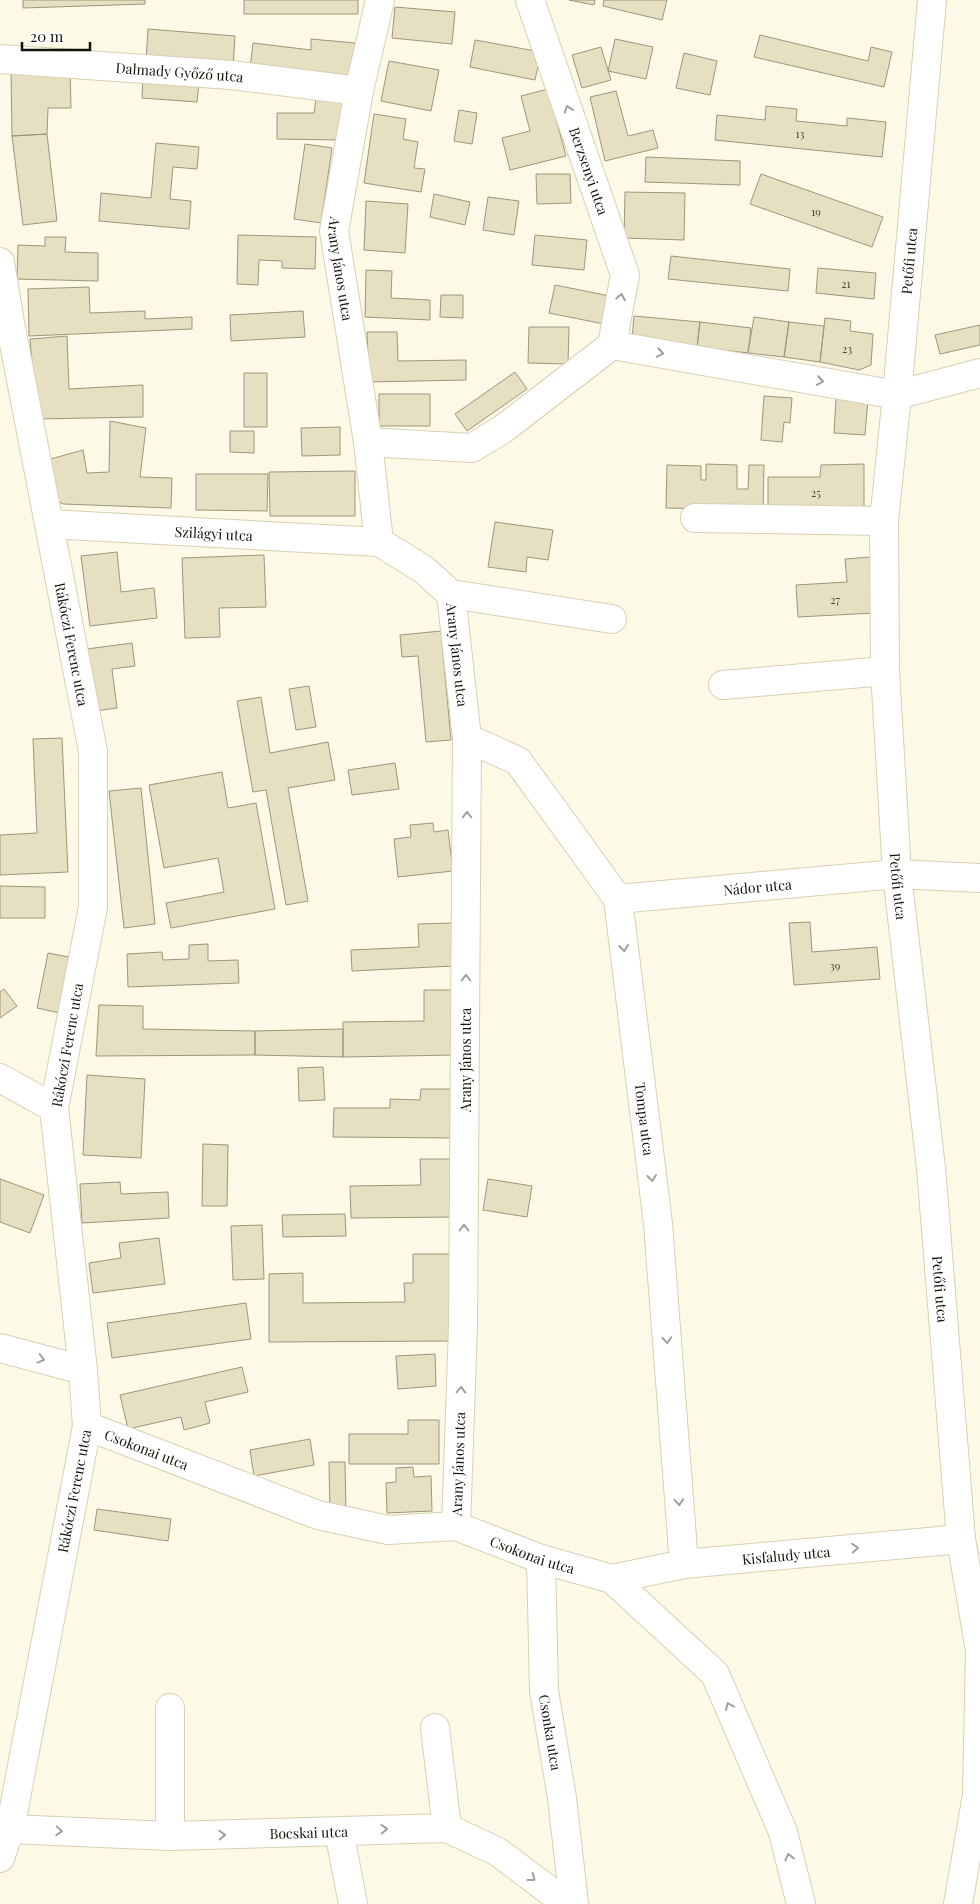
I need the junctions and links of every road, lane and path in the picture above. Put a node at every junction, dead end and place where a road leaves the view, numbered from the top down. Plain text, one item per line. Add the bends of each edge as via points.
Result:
1 (380, 0) edge
2 (530, 0) edge
3 (932, 0) edge
4 (0, 59) edge
5 (359, 91) junction
6 (0, 262) edge
7 (612, 344) junction
8 (10, 372) edge
9 (980, 373) edge
10 (897, 395) junction
11 (368, 442) junction
12 (695, 518) dead end
13 (884, 521) junction
14 (48, 524) junction
15 (379, 542) junction
16 (451, 594) junction
17 (612, 619) dead end
18 (885, 672) junction
19 (723, 685) dead end
20 (467, 738) junction
21 (897, 874) junction
22 (980, 878) edge
23 (618, 899) junction
24 (0, 1078) edge
25 (54, 1108) junction
26 (0, 1348) edge
27 (83, 1370) junction
28 (87, 1426) junction
29 (456, 1526) junction
30 (961, 1539) junction
31 (541, 1558) junction
32 (684, 1564) junction
33 (612, 1579) junction
34 (980, 1651) edge
35 (170, 1708) dead end
36 (435, 1728) dead end
37 (11, 1758) edge
38 (978, 1796) edge
39 (447, 1828) junction
40 (10, 1829) junction
41 (339, 1831) junction
42 (170, 1836) junction
43 (0, 1858) edge
44 (353, 1904) edge
45 (566, 1904) edge
46 (574, 1904) edge
47 (801, 1904) edge
48 (958, 1904) edge

1 - 5 street, Arany János utca
7 -> 2 street, Berzsenyi utca via 625,276
3 - 10 street, Petőfi utca
4 - 5 street, Dalmady Győző utca via 232,74
5 - 11 street, Arany János utca via 334,231
6 - 8 street, Rákóczi Ferenc utca
7 -> 10 street
7 - 11 street via 503,429 472,448
8 - 14 street, Rákóczi Ferenc utca
9 - 10 street
10 - 13 street, Petőfi utca
11 - 15 street, Arany János utca
12 - 13 street
13 - 18 street, Petőfi utca
14 - 15 street, Szilágyi utca
14 - 25 street, Rákóczi Ferenc utca via 93,750 93,907
15 - 16 street, Arany János utca via 423,569
16 - 17 street, Arany János utca
16 - 20 street, Arany János utca
18 - 19 street
18 - 21 street, Petőfi utca
20 - 23 street, Tompa utca via 518,761
29 -> 20 street, Arany János utca via 463,1327
21 - 22 street, Nádor utca
21 - 23 street, Nádor utca
21 - 30 street, Petőfi utca via 931,1168
23 -> 32 street, Tompa utca via 658,1224
24 - 25 street
25 - 27 street, Rákóczi Ferenc utca
26 -> 27 street
27 - 28 street, Rákóczi Ferenc utca
28 - 29 street, Csokonai utca via 318,1515 388,1530
28 - 37 street, Rákóczi Ferenc utca
29 - 31 street, Csokonai utca
32 -> 30 street, Kisfaludy utca
30 - 34 street, Petőfi utca
31 - 33 street, Csokonai utca
31 - 46 street, Csonka utca via 544,1691 562,1798
32 - 33 street, Kisfaludy utca
47 -> 33 street, Csokonai utca via 783,1832 715,1674
34 - 38 street, Petőfi utca
35 - 42 street
36 - 39 street
37 - 40 street, Rákóczi Ferenc utca
38 - 48 street, Petőfi utca
41 -> 39 street, Bocskai utca
39 -> 45 street, Bocskai utca via 498,1852
40 -> 42 street, Bocskai utca
40 - 43 street, Rákóczi Ferenc utca
42 -> 41 street, Bocskai utca
41 - 44 street

